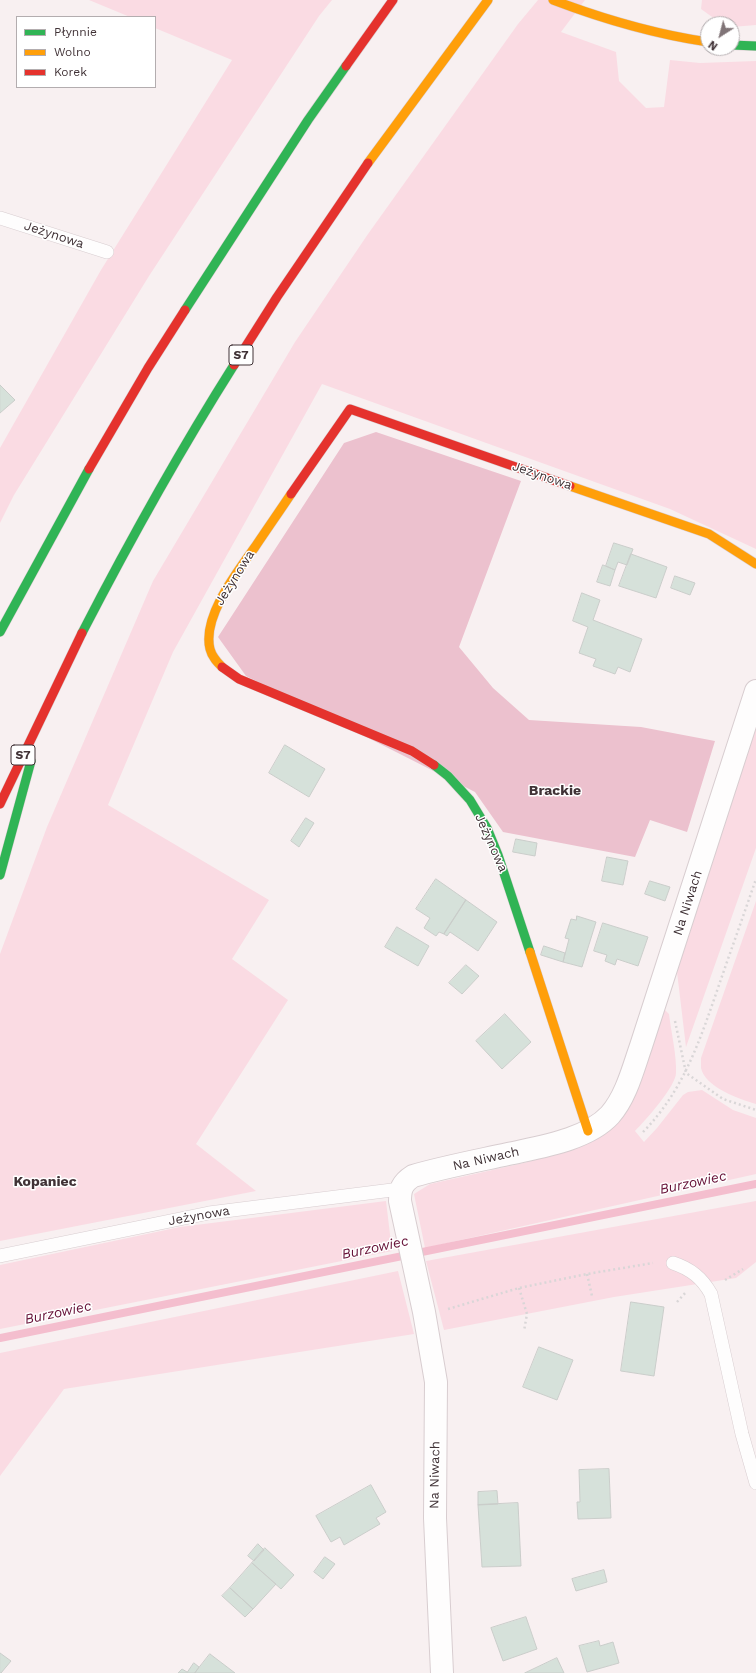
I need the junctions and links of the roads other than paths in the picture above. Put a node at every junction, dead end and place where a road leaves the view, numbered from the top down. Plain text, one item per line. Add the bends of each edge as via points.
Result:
1 (392, 0) edge
2 (488, 0) edge
3 (553, 0) edge
4 (700, 41) edge
5 (740, 45) edge
6 (756, 46) edge
7 (0, 218) edge
8 (107, 252) dead end
9 (756, 564) edge
10 (0, 632) edge
11 (756, 691) edge
12 (46, 706) junction
13 (0, 804) edge
14 (0, 875) edge
15 (588, 1131) junction
16 (400, 1195) junction
17 (0, 1256) edge
18 (674, 1263) road end
19 (756, 1483) edge
20 (442, 1673) edge

1 - 10 main road via 308,120 148,368 74,494
2 - 12 main road, S7 via 441,61 275,300 203,416 155,500 93,612
3 - 4 main road via 627,26
5 - 6 main road
7 - 8 lane, Jeżynowa
9 - 15 main road, Jeżynowa via 708,534 350,409 227,587 213,617 209,647 220,665 239,679 412,752 448,776 470,800 487,828 498,855
11 - 15 street, Na Niwach via 642,1046 626,1088 610,1115
12 - 13 main road, S7
12 - 14 main road
15 - 16 street, Na Niwach via 552,1145 413,1176 405,1181
16 - 17 lane, Jeżynowa via 208,1213
16 - 20 street, Na Niwach via 436,1382 435,1518
18 - 19 lane via 697,1275 711,1294 742,1434

